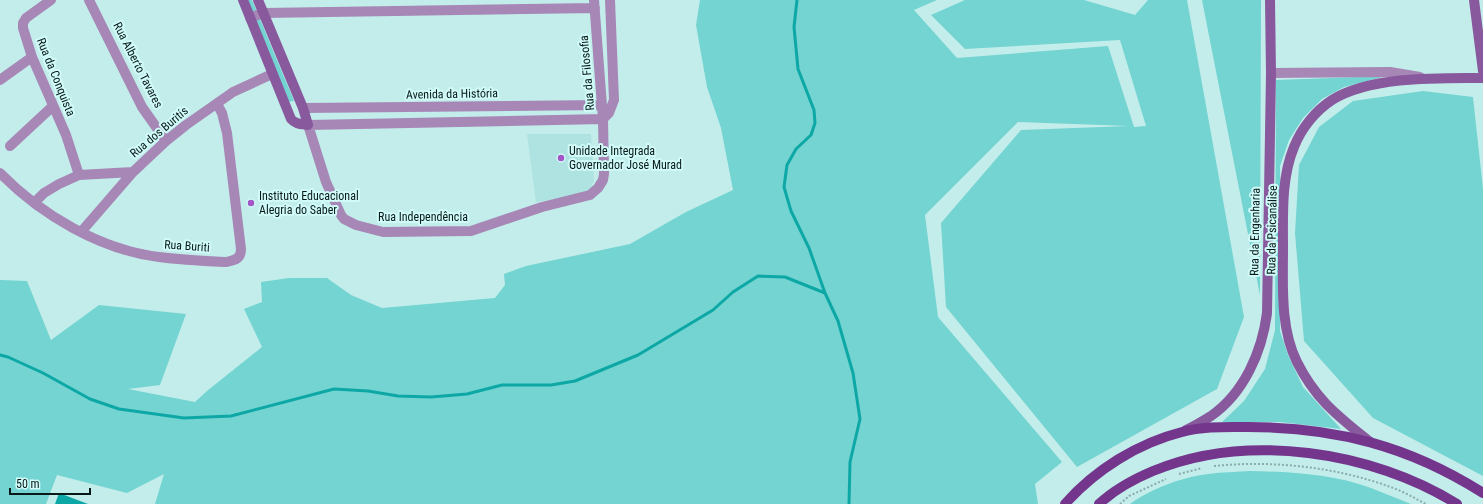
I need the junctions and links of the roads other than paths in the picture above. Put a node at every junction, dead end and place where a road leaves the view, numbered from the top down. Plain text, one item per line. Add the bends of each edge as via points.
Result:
1 (51, 0) edge
2 (89, 0) edge
3 (243, 0) edge
4 (258, 0) edge
5 (610, 0) edge
6 (1270, 0) edge
7 (1474, 0) edge
8 (594, 4) edge
9 (263, 13) junction
10 (250, 18) junction
11 (32, 57) junction
12 (1483, 71) edge
13 (1271, 73) junction
14 (272, 74) junction
15 (1425, 78) junction
16 (1483, 78) edge
17 (0, 80) edge
18 (217, 104) junction
19 (602, 105) junction
20 (53, 106) junction
21 (303, 108) junction
22 (604, 119) junction
23 (308, 125) junction
24 (166, 141) junction
25 (10, 146) dead end
26 (133, 172) junction
27 (0, 173) edge
28 (79, 176) junction
29 (34, 203) junction
30 (81, 232) junction
31 (1184, 431) junction
32 (1370, 442) junction
33 (1483, 493) edge
34 (1065, 504) edge
35 (1100, 504) edge
36 (1457, 504) edge

1 - 11 street, Rua da Conquista via 23,23
2 - 24 street, Rua Alberto Tavares via 142,107
3 - 10 street
4 - 9 street
5 - 22 street, Rua da Filosofia via 614,100
6 - 13 street, Rua da Engenharia
7 - 12 street
8 - 9 street
8 - 19 street, Rua da Filosofia
9 - 10 street
9 - 21 street
10 - 14 street
11 - 17 street
11 - 20 street, Rua da Conquista
13 - 15 street, Rua da Psicanálise via 1390,72
13 - 31 street, Rua da Engenharia via 1265,330 1252,368 1240,386 1212,416
14 - 18 street, Rua dos Buritís via 233,92
14 - 23 street via 291,119 298,124
15 - 16 street, Rua da Psicanálise
15 - 32 street, Rua da Psicanálise via 1367,86 1332,100 1302,130 1286,173 1283,282 1286,322 1291,344 1316,393 1338,417
18 - 24 street, Rua dos Buritís
18 - 30 street, Rua Buriti via 227,132 241,249 238,259 226,262 159,257 111,245
19 - 21 street, Avenida da História
19 - 22 street, Rua da Filosofia
20 - 25 street
20 - 28 street, Rua da Conquista
21 - 23 street
22 - 23 street
22 - 23 street, Rua Independência via 604,174 598,188 590,195 542,207 471,230 427,232 383,232 344,219 326,182
24 - 26 street, Rua dos Buritís
26 - 28 street
26 - 30 street, Rua dos Buritís
27 - 29 street, Rua Buriti
28 - 29 street via 44,193
29 - 30 street, Rua Buriti
31 - 32 main road via 1280,427 1329,433
31 - 34 main road via 1150,444 1108,466 1082,486
32 - 33 main road via 1432,464
35 - 36 main road via 1124,484 1166,466 1205,454 1252,449 1328,456 1372,467 1424,486

